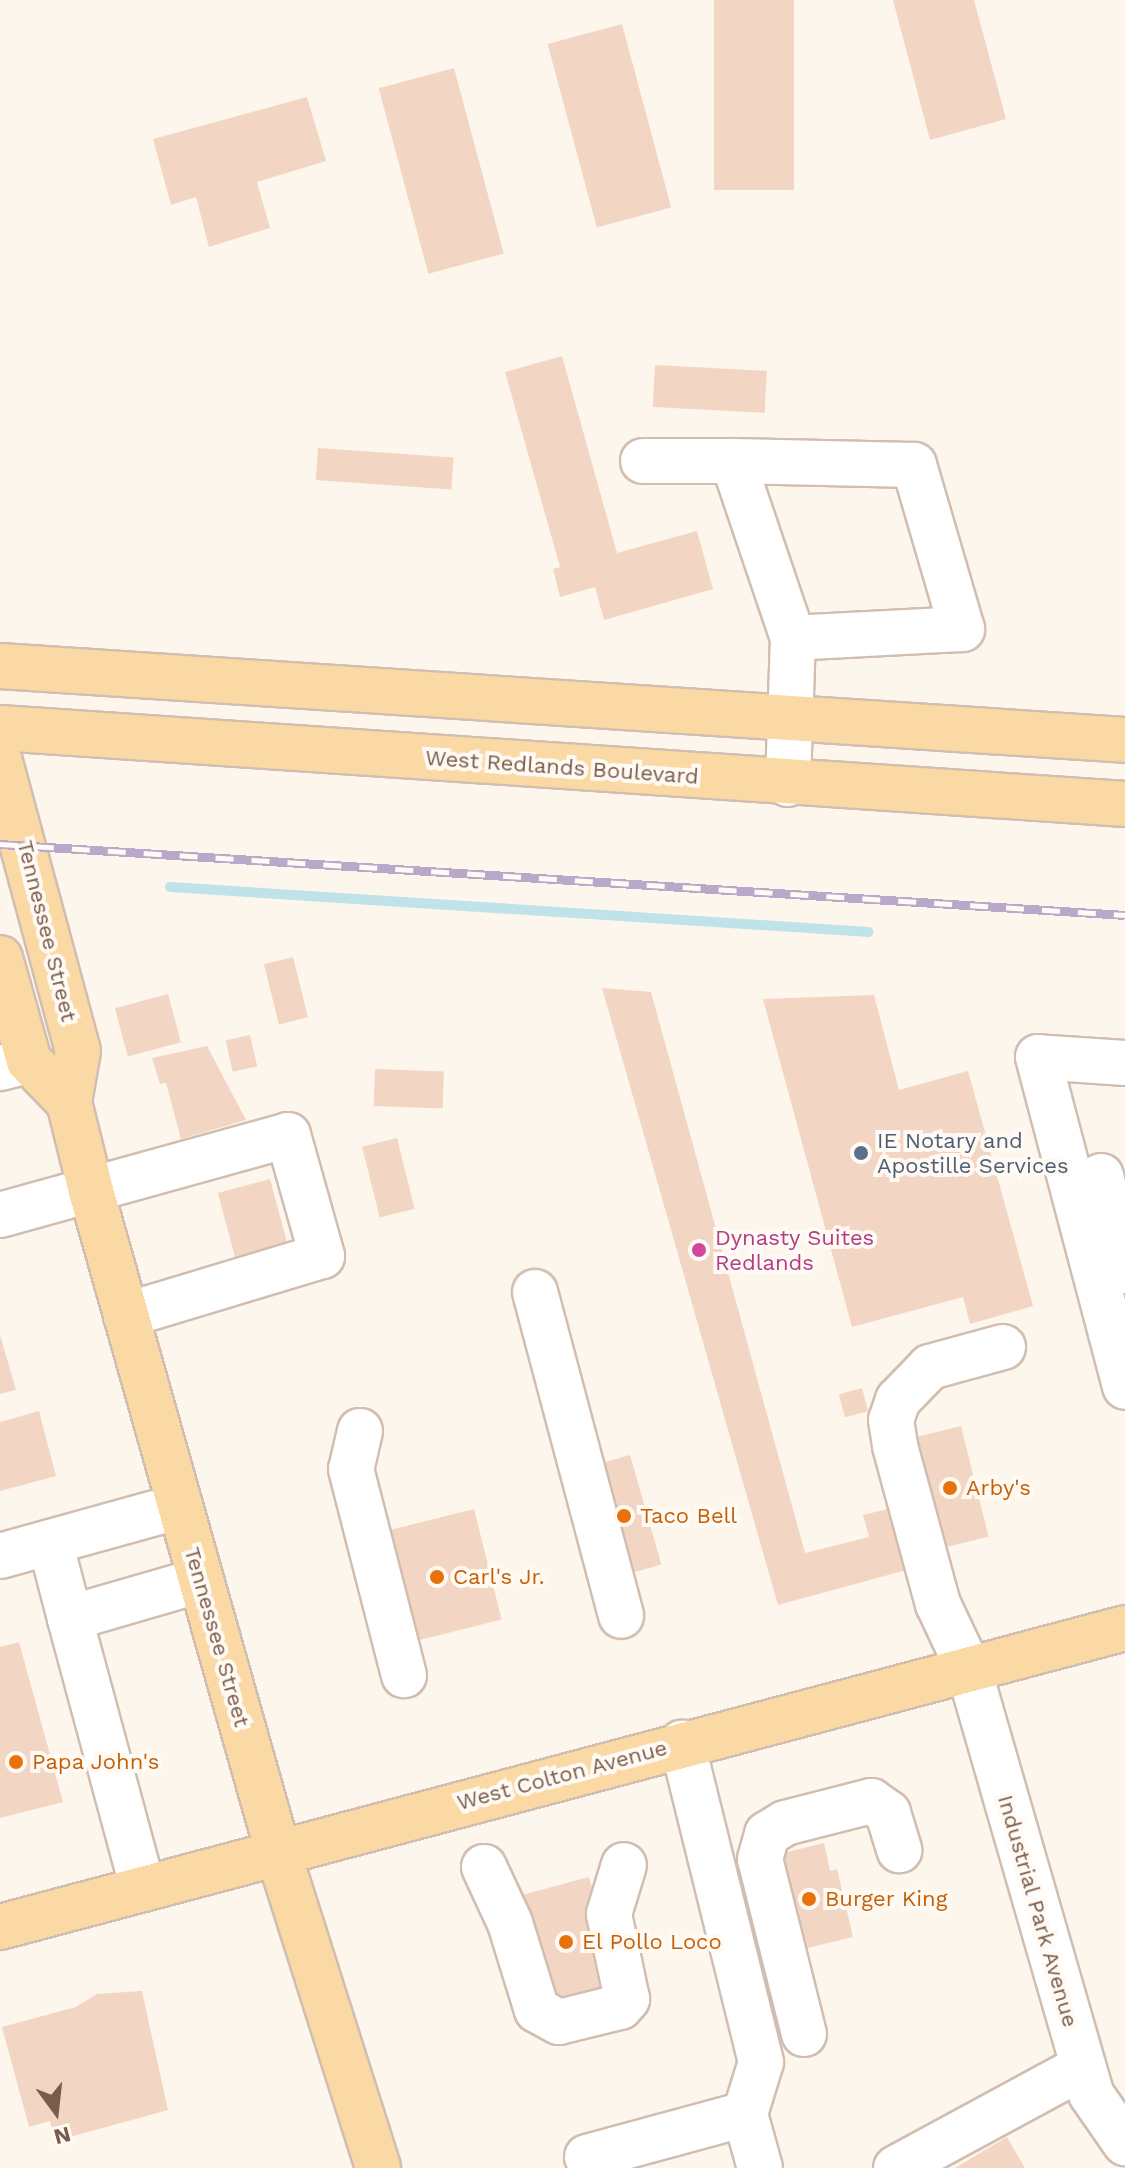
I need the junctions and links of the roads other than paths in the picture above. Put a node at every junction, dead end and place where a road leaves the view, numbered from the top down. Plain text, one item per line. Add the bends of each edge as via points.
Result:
1 (643, 461) dead end
2 (733, 461) junction
3 (793, 638) junction
4 (0, 666) edge
5 (791, 718) junction
6 (0, 728) edge
7 (1125, 740) edge
8 (0, 762) edge
9 (788, 784) junction
10 (1125, 804) edge
11 (0, 958) edge
12 (1125, 1063) edge
13 (15, 1064) edge
14 (69, 1102) junction
15 (1098, 1176) edge
16 (91, 1191) junction
17 (0, 1215) edge
18 (1125, 1271) edge
19 (535, 1292) dead end
20 (126, 1315) junction
21 (1003, 1347) dead end
22 (1125, 1387) edge
23 (360, 1431) dead end
24 (180, 1506) junction
25 (50, 1542) junction
26 (0, 1556) edge
27 (201, 1580) junction
28 (621, 1616) dead end
29 (70, 1618) junction
30 (1125, 1628) edge
31 (969, 1670) junction
32 (404, 1675) dead end
33 (682, 1743) junction
34 (899, 1850) dead end
35 (278, 1852) junction
36 (624, 1865) dead end
37 (484, 1867) dead end
38 (143, 1889) junction
39 (0, 1927) edge
40 (804, 2034) dead end
41 (1083, 2067) junction
42 (745, 2114) junction
43 (1125, 2143) edge
44 (587, 2157) dead end
45 (378, 2168) edge
46 (760, 2168) edge
47 (896, 2168) edge

1 - 2 street
2 - 3 street
2 - 3 street via 914,465 962,629
3 - 5 street
4 - 5 main road
5 - 7 main road
5 - 9 street
6 - 9 main road, West Redlands Boulevard
8 - 14 main road, Tennessee Street via 78,1051
9 - 10 main road, West Redlands Boulevard
11 - 13 main road
12 - 15 street via 1038,1057
13 - 14 main road
14 - 16 main road, Tennessee Street
15 - 18 street
15 - 22 street
16 - 17 street
16 - 20 main road, Tennessee Street
16 - 20 street via 288,1135 322,1256
19 - 28 street
20 - 24 main road, Tennessee Street
21 - 31 street, Industrial Park Avenue via 930,1367 898,1400 891,1420 938,1604
23 - 32 street via 351,1469
24 - 25 street
24 - 27 main road, Tennessee Street
25 - 26 street
25 - 29 street
27 - 29 street
27 - 35 main road, Tennessee Street
29 - 38 street
30 - 31 main road, West Colton Avenue
31 - 33 main road, West Colton Avenue
31 - 41 street, Industrial Park Avenue
33 - 35 main road, West Colton Avenue
33 - 42 street via 761,2062
34 - 40 street via 888,1813 871,1801 785,1823 767,1834 760,1859
35 - 38 main road, West Colton Avenue
35 - 45 main road, Tennessee Street
36 - 37 street via 609,1914 627,1999 620,2007 559,2022 537,2010 510,1923
38 - 39 main road, West Colton Avenue
41 - 43 street, Industrial Park Avenue via 1091,2094
41 - 47 street
42 - 44 street
42 - 46 street

